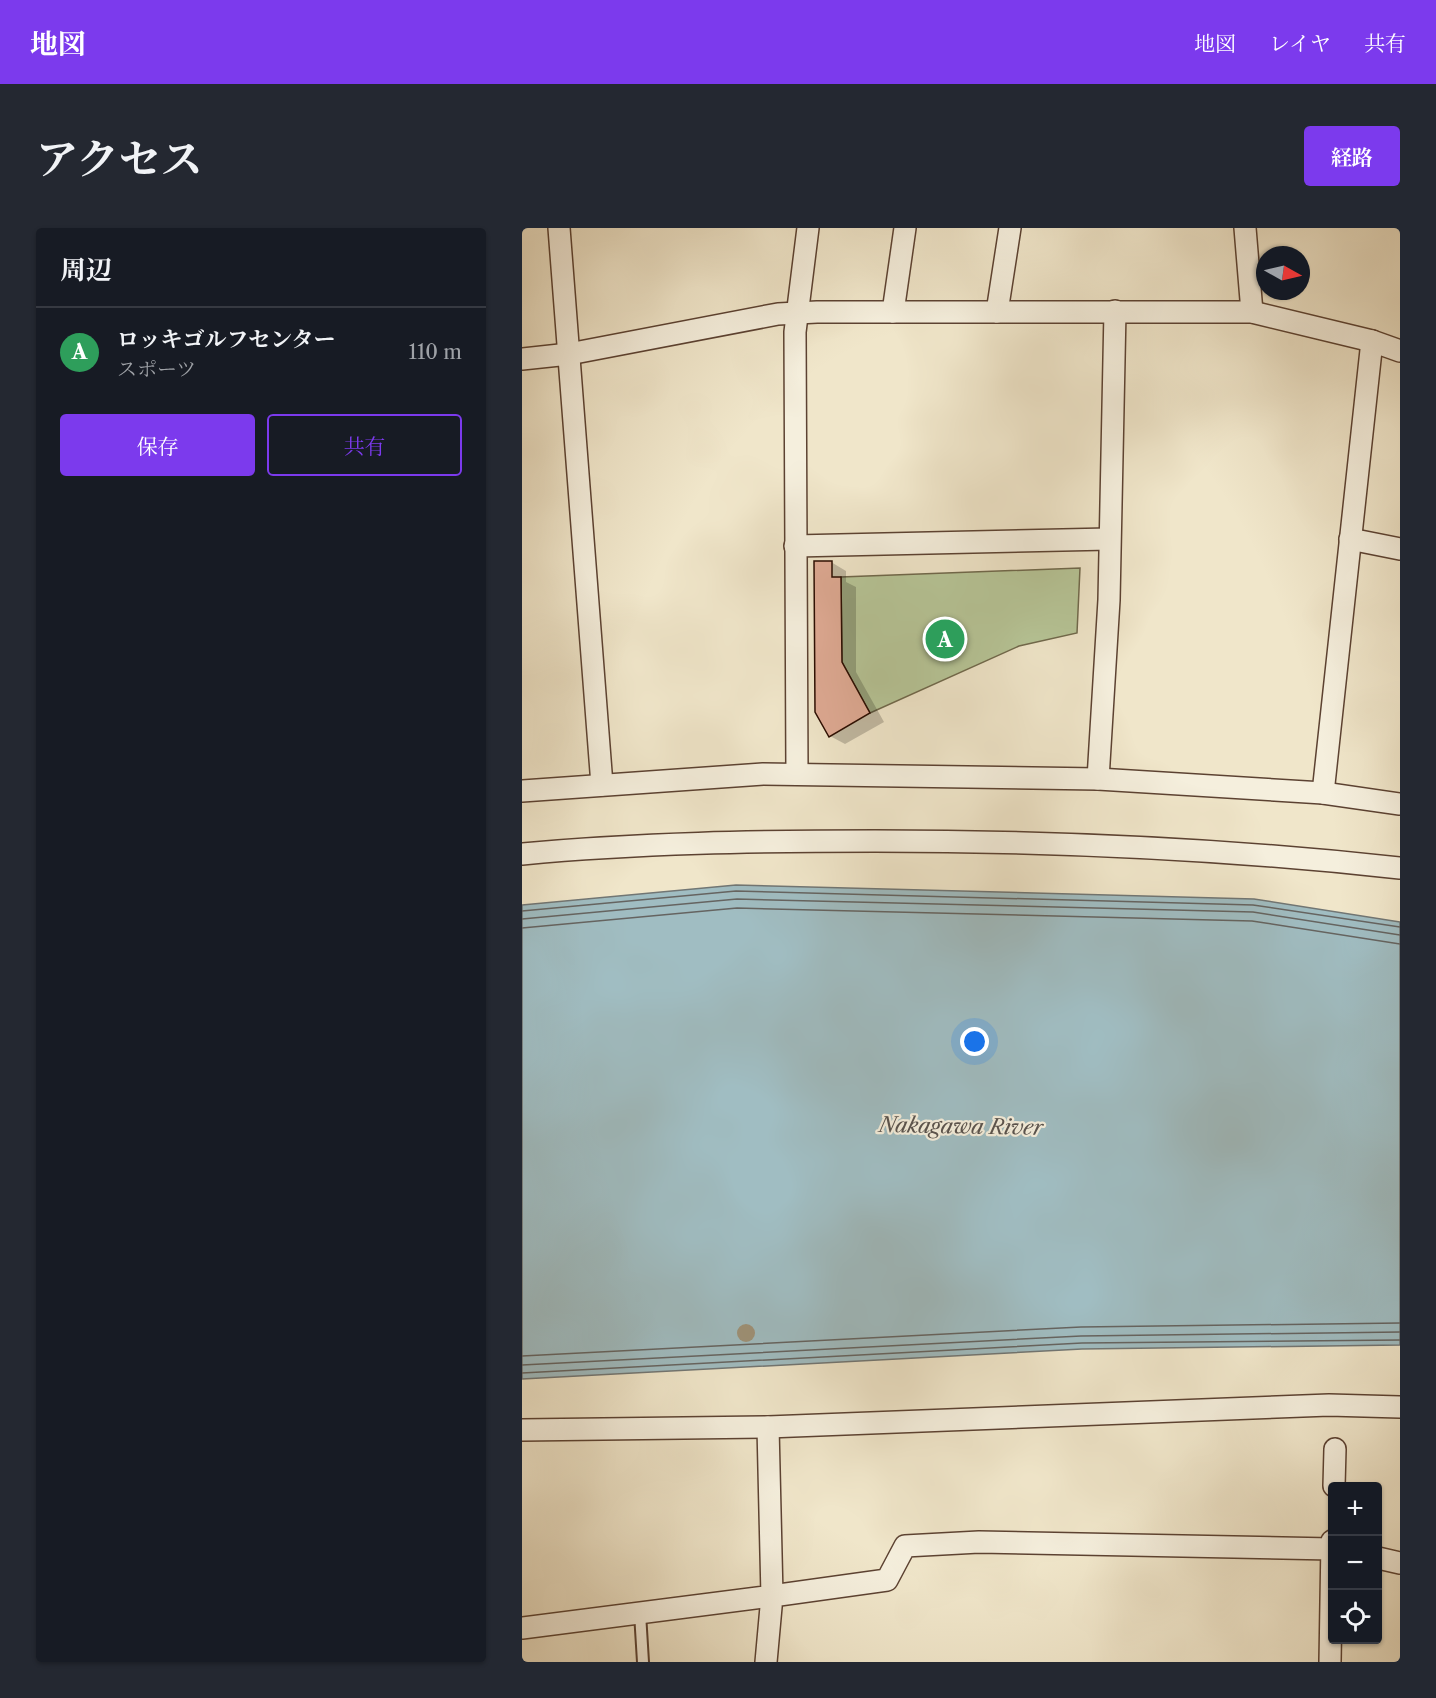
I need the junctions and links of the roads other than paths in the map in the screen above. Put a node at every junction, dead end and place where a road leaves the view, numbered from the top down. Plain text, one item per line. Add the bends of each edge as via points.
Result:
1 (559, 228) edge
2 (808, 228) edge
3 (905, 228) edge
4 (1011, 228) edge
5 (1245, 228) edge
6 (1115, 311) junction
7 (796, 312) junction
8 (893, 312) junction
9 (997, 312) junction
10 (1252, 312) junction
11 (1372, 341) junction
12 (1400, 351) edge
13 (569, 354) junction
14 (522, 359) edge
15 (1109, 539) junction
16 (1350, 539) junction
17 (795, 546) junction
18 (1400, 549) edge
19 (797, 774) junction
20 (1098, 779) junction
21 (602, 785) junction
22 (522, 791) edge
23 (1323, 794) junction
24 (1400, 804) edge
25 (522, 854) edge
26 (1400, 868) edge
27 (1400, 1407) edge
28 (768, 1427) junction
29 (522, 1430) edge
30 (1335, 1449) dead end
31 (1334, 1482) edge
32 (1328, 1549) edge
33 (1382, 1559) edge
34 (1400, 1563) edge
35 (1331, 1590) edge
36 (772, 1596) junction
37 (640, 1613) junction
38 (522, 1628) edge
39 (642, 1662) edge
40 (766, 1662) edge
41 (1330, 1662) edge

1 - 13 street
2 - 7 street
3 - 8 street
4 - 9 street
5 - 10 street
6 - 9 street
6 - 10 street
6 - 15 street
7 - 8 street
7 - 13 street
7 - 17 street
8 - 9 street
10 - 11 street
11 - 12 street
11 - 16 street
13 - 14 street
13 - 21 street
15 - 17 street
15 - 20 street
16 - 18 street
16 - 23 street
17 - 19 street
19 - 20 street
19 - 21 street
20 - 23 street
21 - 22 street
23 - 24 street
25 - 26 street via 725,841 941,841 1091,845
27 - 28 street via 1329,1405
28 - 29 street
28 - 36 street
30 - 31 street
32 - 36 street via 979,1542 905,1546 887,1580
33 - 34 street
35 - 41 street
36 - 37 street
36 - 40 street
37 - 38 street
37 - 39 lane

